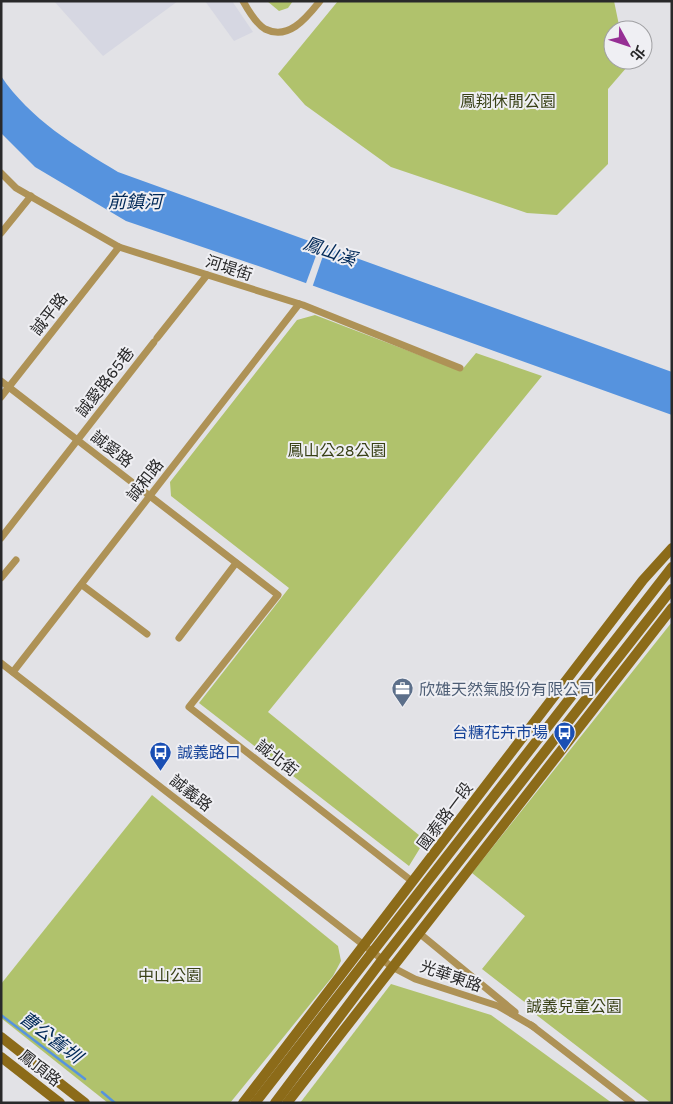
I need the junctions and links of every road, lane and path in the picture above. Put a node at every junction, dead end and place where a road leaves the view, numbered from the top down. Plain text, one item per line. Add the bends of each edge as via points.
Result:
1 (243, 1) edge
2 (320, 1) edge
3 (1, 173) edge
4 (31, 196) junction
5 (1, 233) edge
6 (119, 247) junction
7 (207, 275) junction
8 (299, 304) junction
9 (460, 368) dead end
10 (1, 381) edge
11 (9, 387) junction
12 (1, 397) edge
13 (77, 440) junction
14 (150, 496) junction
15 (1, 538) edge
16 (672, 548) edge
17 (16, 560) dead end
18 (236, 563) junction
19 (672, 567) edge
20 (1, 578) edge
21 (82, 584) junction
22 (672, 590) edge
23 (278, 595) joint
24 (672, 608) edge
25 (147, 634) dead end
26 (179, 638) dead end
27 (1, 663) edge
28 (13, 672) junction
29 (413, 882) junction
30 (419, 933) junction
31 (363, 945) junction
32 (372, 952) junction
33 (382, 960) junction
34 (392, 967) junction
35 (346, 1009) junction
36 (354, 1016) junction
37 (534, 1027) junction
38 (1, 1037) edge
39 (1, 1057) edge
40 (60, 1103) edge
41 (85, 1103) edge
42 (243, 1103) edge
43 (255, 1103) edge
44 (275, 1103) edge
45 (287, 1103) edge
46 (632, 1103) edge

1 - 2 street via 264,29 276,32 291,30 303,22
3 - 4 street, 河堤街 via 16,188
4 - 5 street
4 - 6 street, 河堤街
6 - 7 street, 河堤街
6 - 11 street, 誠平路
7 - 8 street, 河堤街
7 - 13 street, 誠愛路65巷
8 - 9 street, 河堤街
8 - 14 street, 誠和路
10 - 11 street, 誠愛路
11 - 12 street, 誠平路
11 - 13 street, 誠愛路
13 - 14 street, 誠愛路
13 - 15 street, 誠愛路65巷
14 - 18 street, 誠愛路
14 - 21 street, 誠和路
16 - 29 street, 國泰路一段 via 643,580
17 - 20 street
18 - 23 street, 誠愛路
18 - 26 street
19 - 32 street, 國泰路一段
21 - 25 street
21 - 28 street, 誠和路
22 - 33 street
23 - 29 street, 誠北街 via 189,707
24 - 30 street
27 - 28 street, 誠義路
28 - 31 street, 誠義路
29 - 31 street, 國泰路一段
30 - 34 street
30 - 37 street, 光華東路
31 - 32 street, 光華東路
31 - 42 street, 國泰路一段
32 - 33 street, 光華東路
32 - 43 street, 國泰路一段
33 - 34 street, 光華東路
33 - 35 street
34 - 36 street
34 - 37 street, 光華東路 via 415,979 498,1006
35 - 36 street
35 - 44 street
36 - 45 street
37 - 46 street, 光華東路
38 - 41 street, 鳳頂路
39 - 40 street, 鳳頂路

